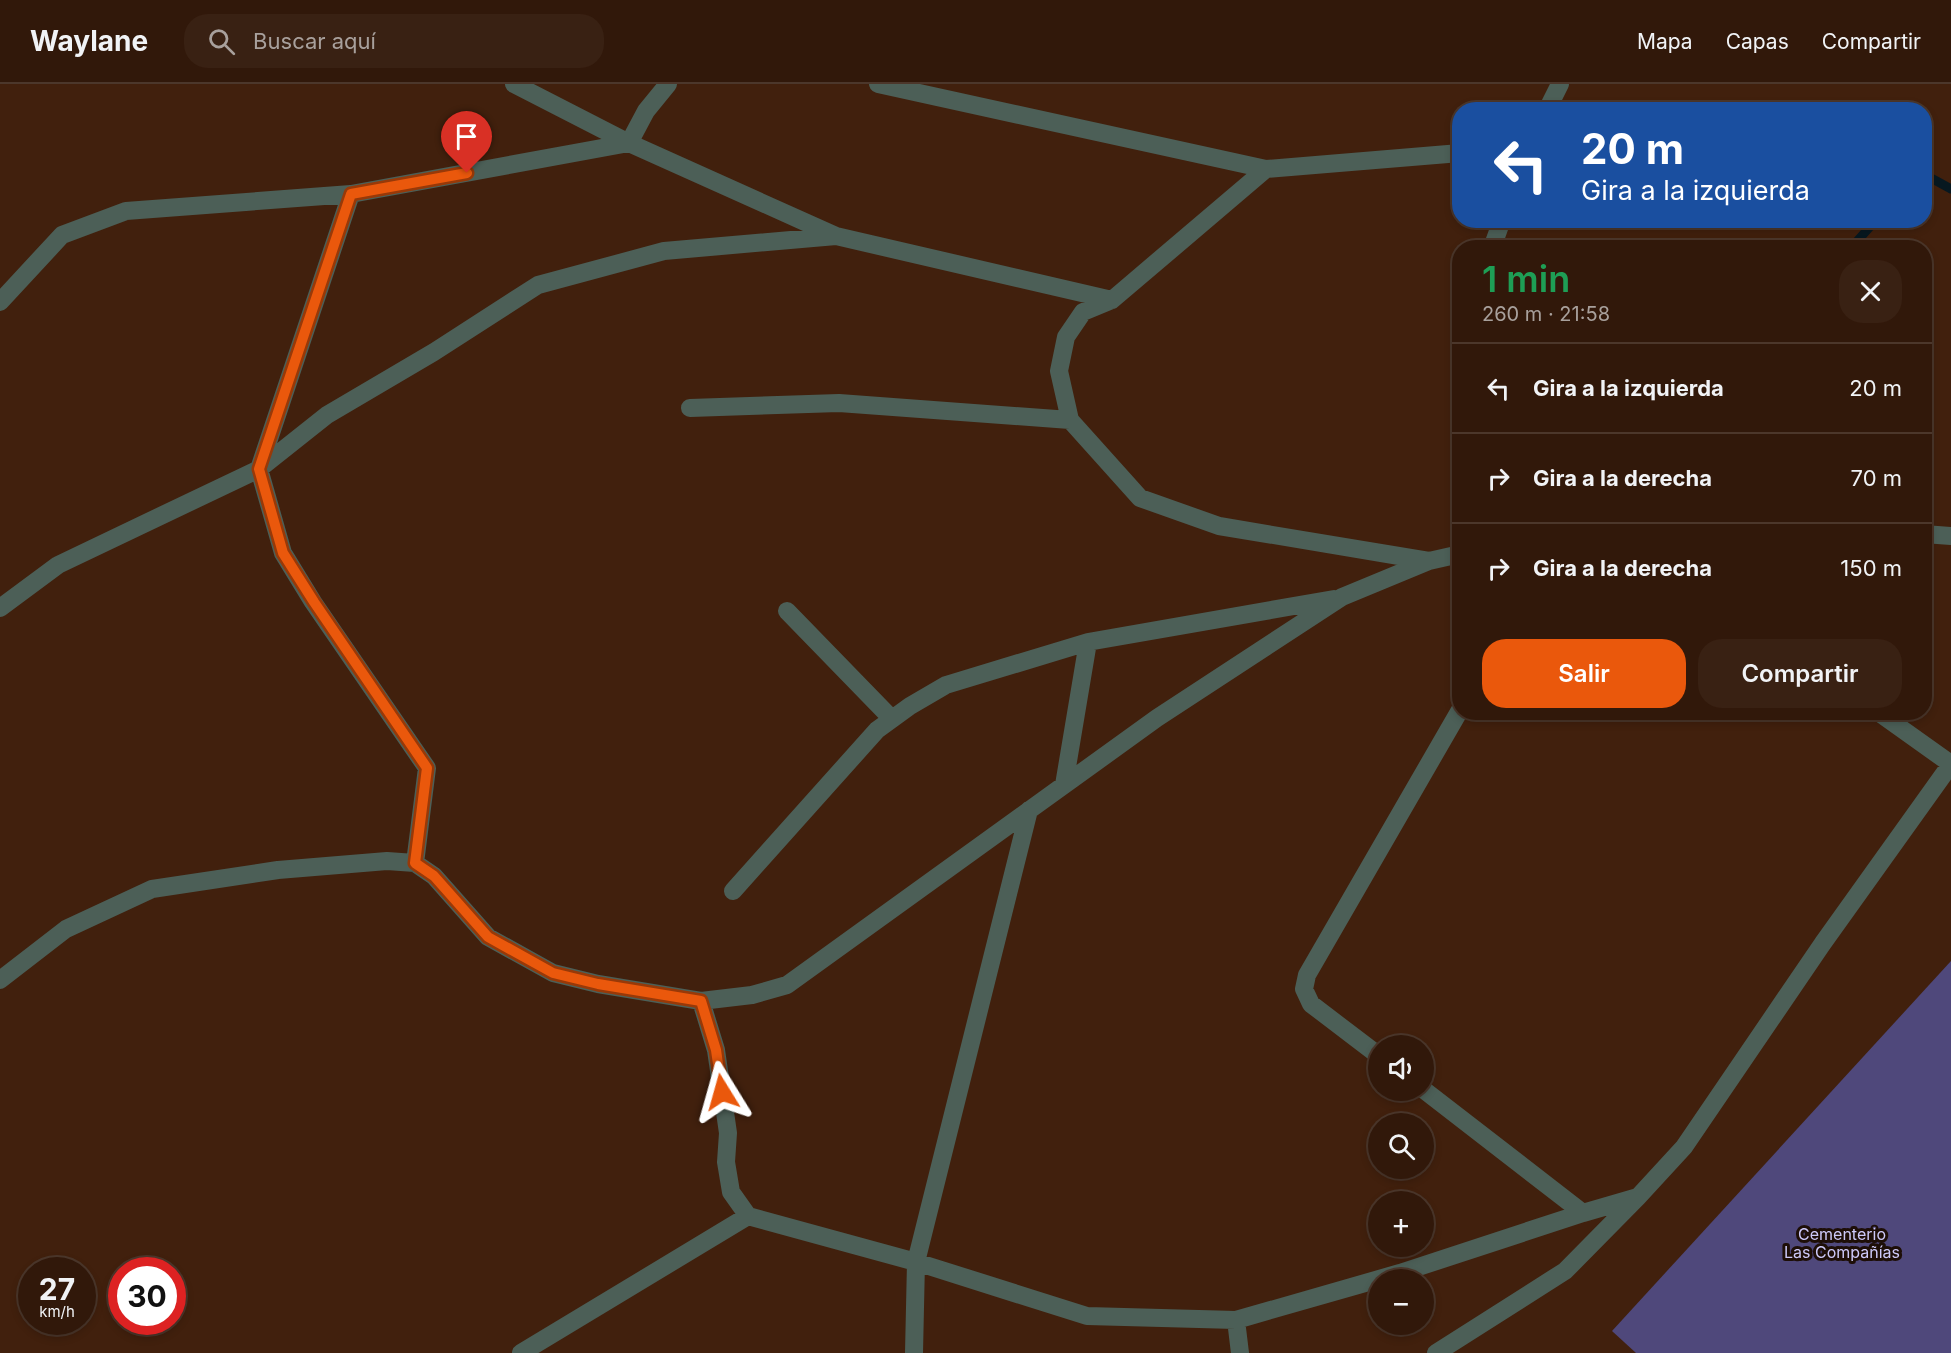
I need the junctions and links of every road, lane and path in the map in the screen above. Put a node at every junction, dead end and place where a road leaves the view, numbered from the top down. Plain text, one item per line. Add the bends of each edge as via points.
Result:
1 (514, 84) edge
2 (668, 84) edge
3 (879, 84) edge
4 (1560, 84) edge
5 (1551, 102) edge
6 (629, 143) junction
7 (1452, 154) edge
8 (1266, 169) junction
9 (351, 194) junction
10 (836, 236) junction
11 (1112, 300) junction
12 (0, 302) edge
13 (690, 408) dead end
14 (1070, 420) junction
15 (259, 469) junction
16 (1932, 535) edge
17 (1951, 536) edge
18 (1452, 556) edge
19 (1429, 561) junction
20 (1342, 597) junction
21 (0, 608) edge
22 (787, 611) dead end
23 (1088, 642) junction
24 (892, 719) junction
25 (1454, 720) edge
26 (1889, 720) edge
27 (1951, 764) edge
28 (1064, 785) junction
29 (1029, 810) junction
30 (415, 863) junction
31 (733, 891) dead end
32 (0, 980) edge
33 (701, 1001) junction
34 (1368, 1047) edge
35 (1434, 1098) edge
36 (1638, 1197) junction
37 (1583, 1213) junction
38 (748, 1216) junction
39 (916, 1262) junction
40 (1236, 1320) junction
41 (521, 1353) edge
42 (914, 1353) edge
43 (1240, 1353) edge
44 (1436, 1353) edge

1 - 6 street
2 - 6 street via 646,111
3 - 8 street
4 - 5 street
6 - 9 street
6 - 10 street
7 - 8 street
8 - 11 street
9 - 12 street via 126,211 62,235
9 - 15 street
10 - 11 street
10 - 15 street via 664,251 538,285 327,415
11 - 14 street via 1083,312 1066,337 1059,371
13 - 14 street via 839,403
14 - 19 street via 1140,498 1219,526
15 - 21 street via 58,565
15 - 30 street via 283,553 427,768
16 - 17 street
18 - 19 street
19 - 20 street
20 - 23 street
20 - 28 street via 1157,718
22 - 24 street
23 - 24 street via 946,685
23 - 28 street
24 - 31 street via 877,730
25 - 34 street via 1307,975 1304,989 1311,1004
26 - 27 street
27 - 36 street via 1822,943 1684,1147
28 - 29 street
29 - 33 street via 788,985 752,995
29 - 39 street
30 - 32 street via 387,861 278,870 152,889 66,929
30 - 33 street via 434,876 488,937 553,973
33 - 38 street via 716,1050 728,1133 726,1162 731,1192
35 - 37 street
36 - 37 street
36 - 44 street via 1565,1271
37 - 40 street via 1400,1273
38 - 39 street
38 - 41 street
39 - 40 street via 1087,1316
39 - 42 street
40 - 43 street

